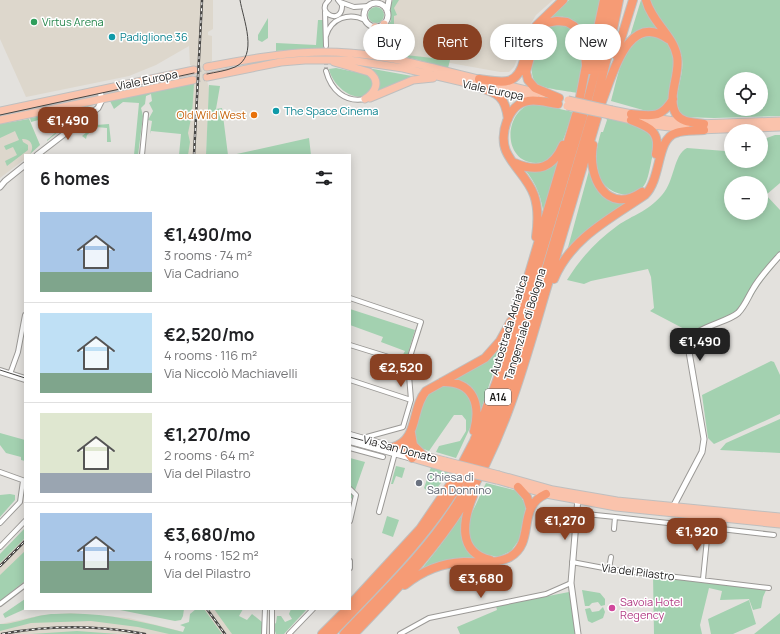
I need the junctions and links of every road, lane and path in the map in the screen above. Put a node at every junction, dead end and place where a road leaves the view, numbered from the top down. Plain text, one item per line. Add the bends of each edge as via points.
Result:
1 (328, 0) edge
2 (338, 0) edge
3 (389, 0) edge
4 (563, 0) edge
5 (604, 0) edge
6 (611, 0) edge
7 (619, 0) edge
8 (633, 0) edge
9 (646, 0) edge
10 (379, 2) edge
11 (369, 6) junction
12 (387, 11) junction
13 (325, 12) junction
14 (338, 16) junction
15 (348, 16) junction
16 (365, 20) junction
17 (369, 24) edge
18 (384, 24) edge
19 (326, 36) junction
20 (670, 41) junction
21 (326, 46) dead end
22 (363, 54) edge
23 (318, 60) junction
24 (393, 60) edge
25 (399, 60) edge
26 (207, 67) tunnel mouth
27 (194, 70) tunnel mouth
28 (326, 71) tunnel mouth
29 (445, 71) junction
30 (207, 77) tunnel mouth
31 (445, 79) junction
32 (193, 80) tunnel mouth
33 (477, 83) junction
34 (97, 91) junction
35 (583, 98) junction
36 (673, 98) junction
37 (102, 99) junction
38 (365, 99) junction
39 (94, 101) junction
40 (563, 102) junction
41 (600, 102) junction
42 (55, 109) junction
43 (0, 112) edge
44 (88, 114) junction
45 (146, 114) dead end
46 (589, 117) junction
47 (631, 117) junction
48 (508, 119) junction
49 (0, 120) edge
50 (780, 121) edge
51 (780, 126) edge
52 (71, 127) junction
53 (704, 127) junction
54 (44, 153) edge
55 (142, 154) edge
56 (514, 163) junction
57 (24, 166) edge
58 (0, 186) edge
59 (780, 255) edge
60 (526, 282) junction
61 (351, 298) edge
62 (537, 322) junction
63 (24, 332) edge
64 (351, 345) edge
65 (408, 363) junction
66 (0, 371) edge
67 (10, 374) junction
68 (24, 379) edge
69 (351, 380) edge
70 (439, 382) junction
71 (411, 400) junction
72 (351, 435) edge
73 (361, 438) junction
74 (409, 440) junction
75 (351, 441) edge
76 (351, 448) edge
77 (398, 451) junction
78 (491, 455) junction
79 (423, 456) junction
80 (383, 457) dead end
81 (412, 458) joint
82 (444, 464) junction
83 (0, 472) edge
84 (498, 478) junction
85 (454, 479) junction
86 (24, 481) edge
87 (518, 487) junction
88 (534, 487) junction
89 (351, 490) edge
90 (546, 494) junction
91 (578, 497) junction
92 (530, 504) junction
93 (675, 510) junction
94 (379, 512) dead end
95 (586, 514) dead end
96 (351, 517) edge
97 (712, 517) junction
98 (615, 518) junction
99 (0, 522) edge
100 (24, 522) edge
101 (779, 522) edge
102 (711, 529) junction
103 (614, 530) dead end
104 (774, 535) dead end
105 (0, 547) edge
106 (611, 557) dead end
107 (493, 561) junction
108 (572, 562) junction
109 (609, 569) junction
110 (703, 580) junction
111 (571, 584) junction
112 (24, 586) edge
113 (769, 588) dead end
114 (0, 604) edge
115 (351, 604) edge
116 (265, 610) edge
117 (272, 610) edge
118 (312, 610) edge
119 (346, 610) edge
120 (377, 610) junction
121 (264, 634) edge
122 (272, 634) edge
123 (290, 634) edge
124 (322, 634) edge
125 (331, 634) edge
126 (344, 634) edge
127 (354, 634) edge
128 (400, 634) edge
129 (578, 634) edge

1 - 13 street via 324,6
2 - 11 street via 354,7
2 - 14 street via 342,8
3 - 12 street
4 - 33 highway via 532,30 521,69 516,77 506,82
5 - 35 highway
6 - 35 highway via 602,46
7 - 41 highway
8 - 41 highway
9 - 20 highway via 652,16
10 - 11 street
10 - 12 street
11 - 16 street via 364,13
12 - 18 street via 388,18
13 - 14 street via 329,16
13 - 19 street
14 - 15 street
15 - 16 street
15 - 19 street via 334,22
16 - 17 street
19 - 21 street
20 - 36 highway via 678,63
20 - 41 highway via 652,33 632,38 621,55
22 - 26 main road, Viale Europa via 336,52 282,54
23 - 30 main road, Viale Europa via 267,64
23 - 31 main road, Viale Europa via 381,64
23 - 38 main road via 374,75 377,81 376,88
24 - 29 main road, Viale Europa
25 - 29 main road
27 - 34 main road, Viale Europa
28 - 38 street via 332,86 340,95 355,100
29 - 33 main road, Viale Europa
31 - 33 main road, Viale Europa
31 - 38 main road via 413,80
32 - 37 main road, Viale Europa
33 - 40 main road, Viale Europa
33 - 48 highway via 499,95 506,107
34 - 37 street
34 - 39 street
34 - 43 main road, Viale Europa
35 - 40 highway via 586,66 584,41 574,26 567,22 546,23 536,32 526,72 528,80 535,88
36 - 47 highway via 658,115
36 - 53 highway via 675,112 680,118
37 - 39 main road, Viale Europa
37 - 44 street via 98,108
39 - 42 main road, Viale Europa
39 - 44 street
40 - 47 main road, Viale Europa, bridge
40 - 48 highway via 527,100 515,108
42 - 49 main road, Viale Europa
42 - 52 street
44 - 52 street
45 - 55 street
46 - 47 highway via 593,174 597,184 611,196 624,198 637,195 647,185 658,145 656,136 650,128
46 - 56 highway via 551,163 533,168
46 - 60 highway, Tangenziale di Bologna
46 - 62 highway, Tangenziale di Bologna
46 - 125 highway, Autostrada Adriatica / A14 via 504,379 480,442 460,482 426,533 395,569
46 - 126 highway, Autostrada Adriatica / A14 via 512,381 485,453 457,502 431,540
47 - 53 main road, Viale Europa
48 - 56 highway via 504,138 507,153
50 - 53 main road, Viale Europa
51 - 53 main road, Viale Europa
52 - 54 street
53 - 62 highway via 675,133 666,140 662,146 654,182 645,195 592,230 573,248 555,276
56 - 60 highway via 530,185 538,210
57 - 58 street
59 - 93 street via 756,284 738,313 697,332 689,341 704,439 702,452 678,495
60 - 70 highway via 507,328 496,346 475,365
60 - 85 highway, Tangenziale di Bologna via 490,402 474,441
61 - 65 street via 421,322
62 - 78 highway, Tangenziale di Bologna via 510,410
63 - 67 street
64 - 65 street
65 - 71 street
66 - 67 main road
67 - 68 main road
69 - 71 street
70 - 74 highway via 429,387 422,395
70 - 85 highway via 454,382 465,388 473,397 477,410 473,434
71 - 73 street via 404,427
72 - 73 main road, Via San Donato
73 - 77 main road, Via San Donato
74 - 77 highway via 401,444
74 - 77 highway via 409,448
74 - 79 highway
75 - 77 main road, Via San Donato
76 - 80 street, Via San Donato
77 - 79 main road, Via San Donato
77 - 81 highway
77 - 94 street
78 - 107 highway via 468,510 464,530 472,550 481,557
78 - 120 highway, Tangenziale di Bologna via 472,491 444,532
79 - 82 main road, Via San Donato
81 - 82 main road, Via San Donato
82 - 84 main road, Via San Donato, bridge
83 - 86 street
84 - 87 main road, Via San Donato
84 - 88 main road, Via San Donato
85 - 115 highway, Tangenziale di Bologna via 409,544
86 - 99 street via 20,502
87 - 88 main road, Via San Donato
87 - 92 highway via 523,490
88 - 90 main road, Via San Donato
88 - 91 main road, Via San Donato
88 - 92 highway via 535,494
89 - 96 street via 356,495
90 - 91 main road, Via San Donato
90 - 92 highway
91 - 93 main road, Via San Donato
91 - 108 street
92 - 107 highway via 524,538 520,546 509,557
93 - 97 main road, Via San Donato
93 - 101 main road, Via San Donato
95 - 98 street
97 - 101 main road, Via San Donato
97 - 102 street
98 - 102 street
98 - 103 street
100 - 105 street
102 - 104 street
102 - 110 street via 707,539
106 - 109 street
107 - 120 highway via 452,563 433,568 409,582
108 - 109 street, Via del Pilastro
108 - 111 street
109 - 110 street, Via del Pilastro
110 - 113 street
111 - 128 street via 546,594 429,618
111 - 129 street
112 - 114 street
116 - 121 street
117 - 122 street
118 - 123 street
119 - 124 highway
120 - 127 highway, Tangenziale di Bologna

